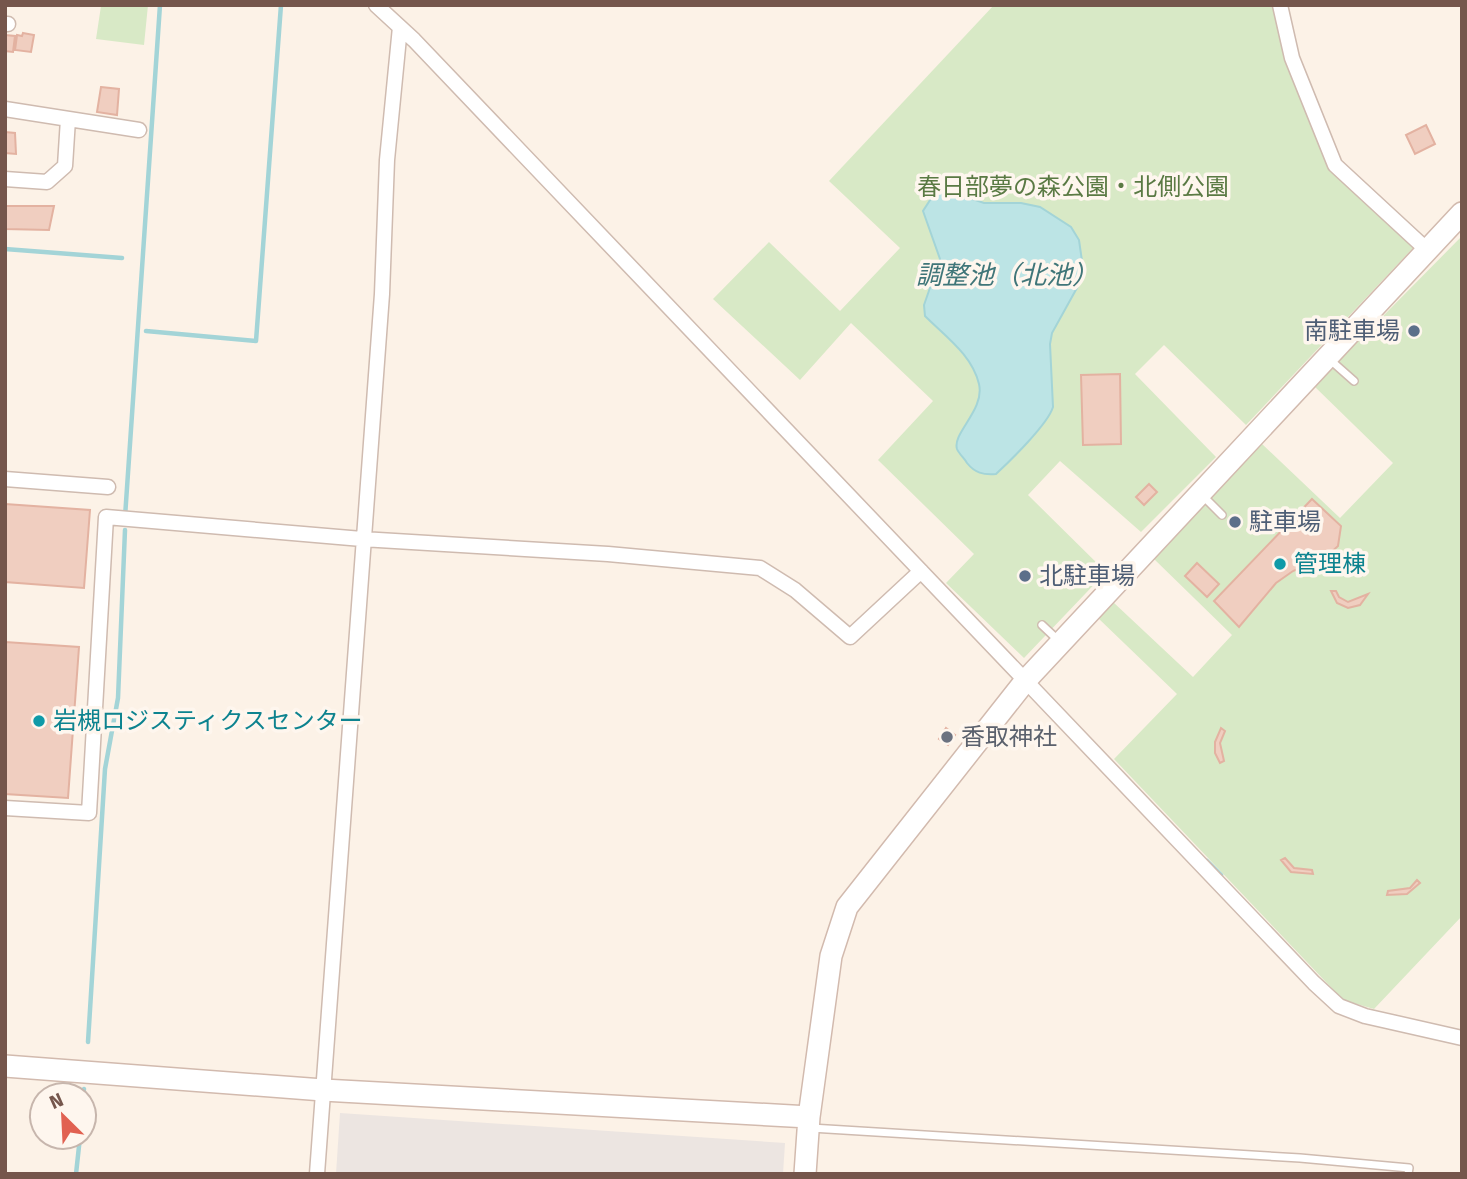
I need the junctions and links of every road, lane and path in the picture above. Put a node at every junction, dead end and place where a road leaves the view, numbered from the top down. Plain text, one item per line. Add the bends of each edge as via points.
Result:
1 (376, 5) edge
2 (1280, 5) edge
3 (400, 27) junction
4 (5, 109) edge
5 (68, 119) junction
6 (139, 130) dead end
7 (5, 179) edge
8 (1462, 213) edge
9 (1427, 250) junction
10 (1328, 357) junction
11 (1354, 381) dead end
12 (5, 479) edge
13 (107, 487) dead end
14 (1200, 494) junction
15 (1222, 515) dead end
16 (362, 539) junction
17 (921, 571) junction
18 (1042, 625) dead end
19 (1061, 643) junction
20 (1026, 680) junction
21 (5, 808) edge
22 (1462, 1038) edge
23 (5, 1066) edge
24 (323, 1090) junction
25 (809, 1122) junction
26 (317, 1174) edge
27 (806, 1174) edge
28 (1408, 1174) edge

1 - 3 street
2 - 9 street via 1292,58 1335,165
3 - 16 street
3 - 17 street
4 - 5 street
5 - 6 street
5 - 7 street via 65,166 47,182
8 - 9 street
9 - 10 street
10 - 11 lane
10 - 14 street
12 - 13 street
14 - 15 lane
14 - 19 street
16 - 17 street via 760,568 795,590 850,637
16 - 21 street via 106,517 89,813
16 - 24 street
17 - 20 street
18 - 19 lane
19 - 20 street
20 - 22 street via 1339,1006
20 - 25 street via 847,906 831,956
23 - 24 street
24 - 25 street
24 - 26 street
25 - 27 street
25 - 28 lane via 1300,1157 1409,1168

